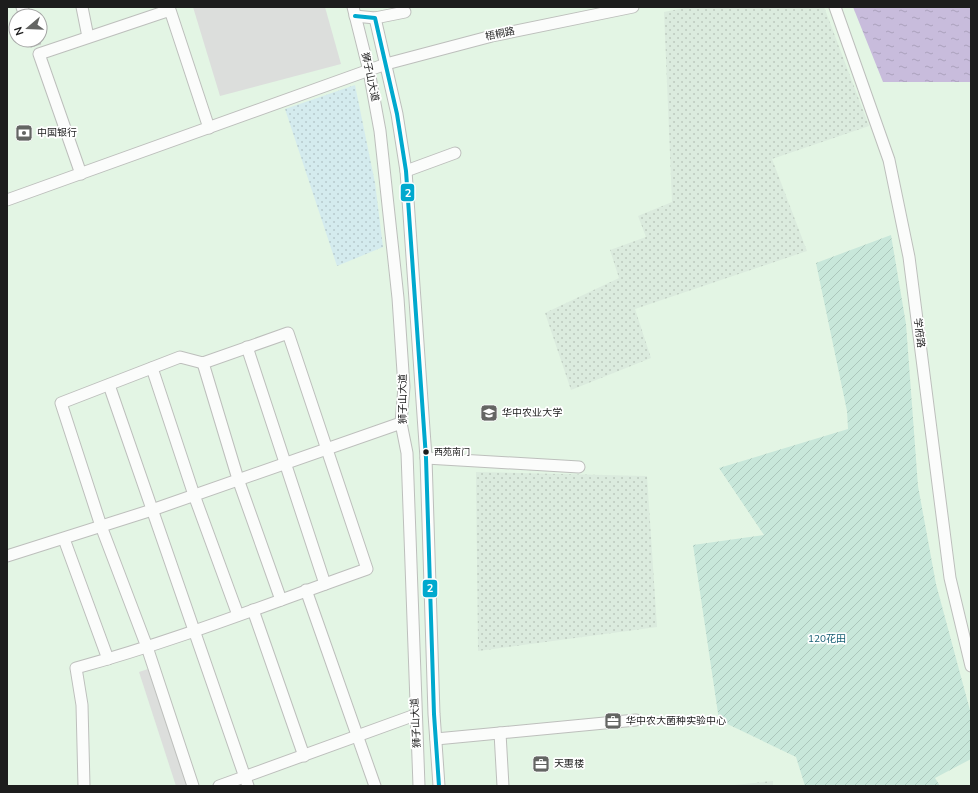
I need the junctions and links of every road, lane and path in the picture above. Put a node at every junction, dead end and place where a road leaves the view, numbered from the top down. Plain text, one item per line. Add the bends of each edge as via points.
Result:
1 (82, 7) edge
2 (633, 7) edge
3 (835, 7) edge
4 (354, 11) edge
5 (404, 12) dead end
6 (375, 18) junction
7 (88, 37) junction
8 (386, 64) junction
9 (369, 71) junction
10 (208, 128) junction
11 (455, 153) dead end
12 (406, 171) junction
13 (81, 174) junction
14 (7, 200) edge
15 (247, 347) junction
16 (203, 363) junction
17 (152, 368) junction
18 (109, 385) junction
19 (402, 423) junction
20 (325, 448) junction
21 (426, 458) junction
22 (284, 463) junction
23 (580, 467) dead end
24 (238, 479) junction
25 (194, 495) junction
26 (152, 510) junction
27 (101, 526) junction
28 (64, 539) junction
29 (7, 556) edge
30 (325, 584) junction
31 (306, 590) junction
32 (281, 600) junction
33 (253, 610) junction
34 (238, 615) junction
35 (195, 631) junction
36 (147, 647) junction
37 (108, 659) junction
38 (971, 666) edge
39 (415, 715) junction
40 (636, 720) dead end
41 (500, 733) junction
42 (358, 736) junction
43 (436, 739) junction
44 (304, 756) junction
45 (246, 781) edge
46 (84, 786) edge
47 (193, 786) edge
48 (219, 786) edge
49 (375, 786) edge
50 (420, 786) edge
51 (439, 786) edge
52 (504, 786) edge

1 - 7 street
2 - 8 street, 梧桐路 via 492,36
3 - 38 street, 学府路 via 889,160 909,256 950,578
4 - 6 street, 狮子山大道
4 - 9 street, 狮子山大道
5 - 6 street
6 - 8 street, 狮子山大道
7 - 10 street via 170,10
7 - 13 street via 38,50
8 - 9 street, 梧桐路
8 - 12 street, 狮子山大道
9 - 10 street, 梧桐路
9 - 19 street, 狮子山大道 via 380,131 397,290 404,387
10 - 13 street, 梧桐路
11 - 12 street
12 - 21 street, 狮子山大道
13 - 14 street, 梧桐路
15 - 16 street
15 - 20 street via 288,334
15 - 22 street
16 - 17 street via 180,357
16 - 24 street
17 - 18 street
17 - 25 street
18 - 26 street
18 - 27 street via 61,403
19 - 20 street
19 - 39 street, 狮子山大道 via 407,453
20 - 22 street
20 - 30 street via 367,569
21 - 23 street
21 - 43 street, 狮子山大道
22 - 24 street
22 - 30 street
24 - 25 street
24 - 32 street
25 - 26 street
25 - 34 street
26 - 27 street
26 - 35 street
27 - 28 street
27 - 36 street
28 - 29 street
28 - 37 street
30 - 31 street
31 - 32 street
31 - 42 street
32 - 33 street
33 - 34 street
33 - 44 street
34 - 35 street
35 - 36 street
35 - 45 street
36 - 37 street
36 - 47 street
37 - 46 street via 76,668 82,705
39 - 42 street
39 - 50 street, 狮子山大道
40 - 41 street
41 - 43 street
41 - 52 street
42 - 44 street
42 - 49 street
43 - 51 street, 狮子山大道
44 - 45 street
45 - 48 street

